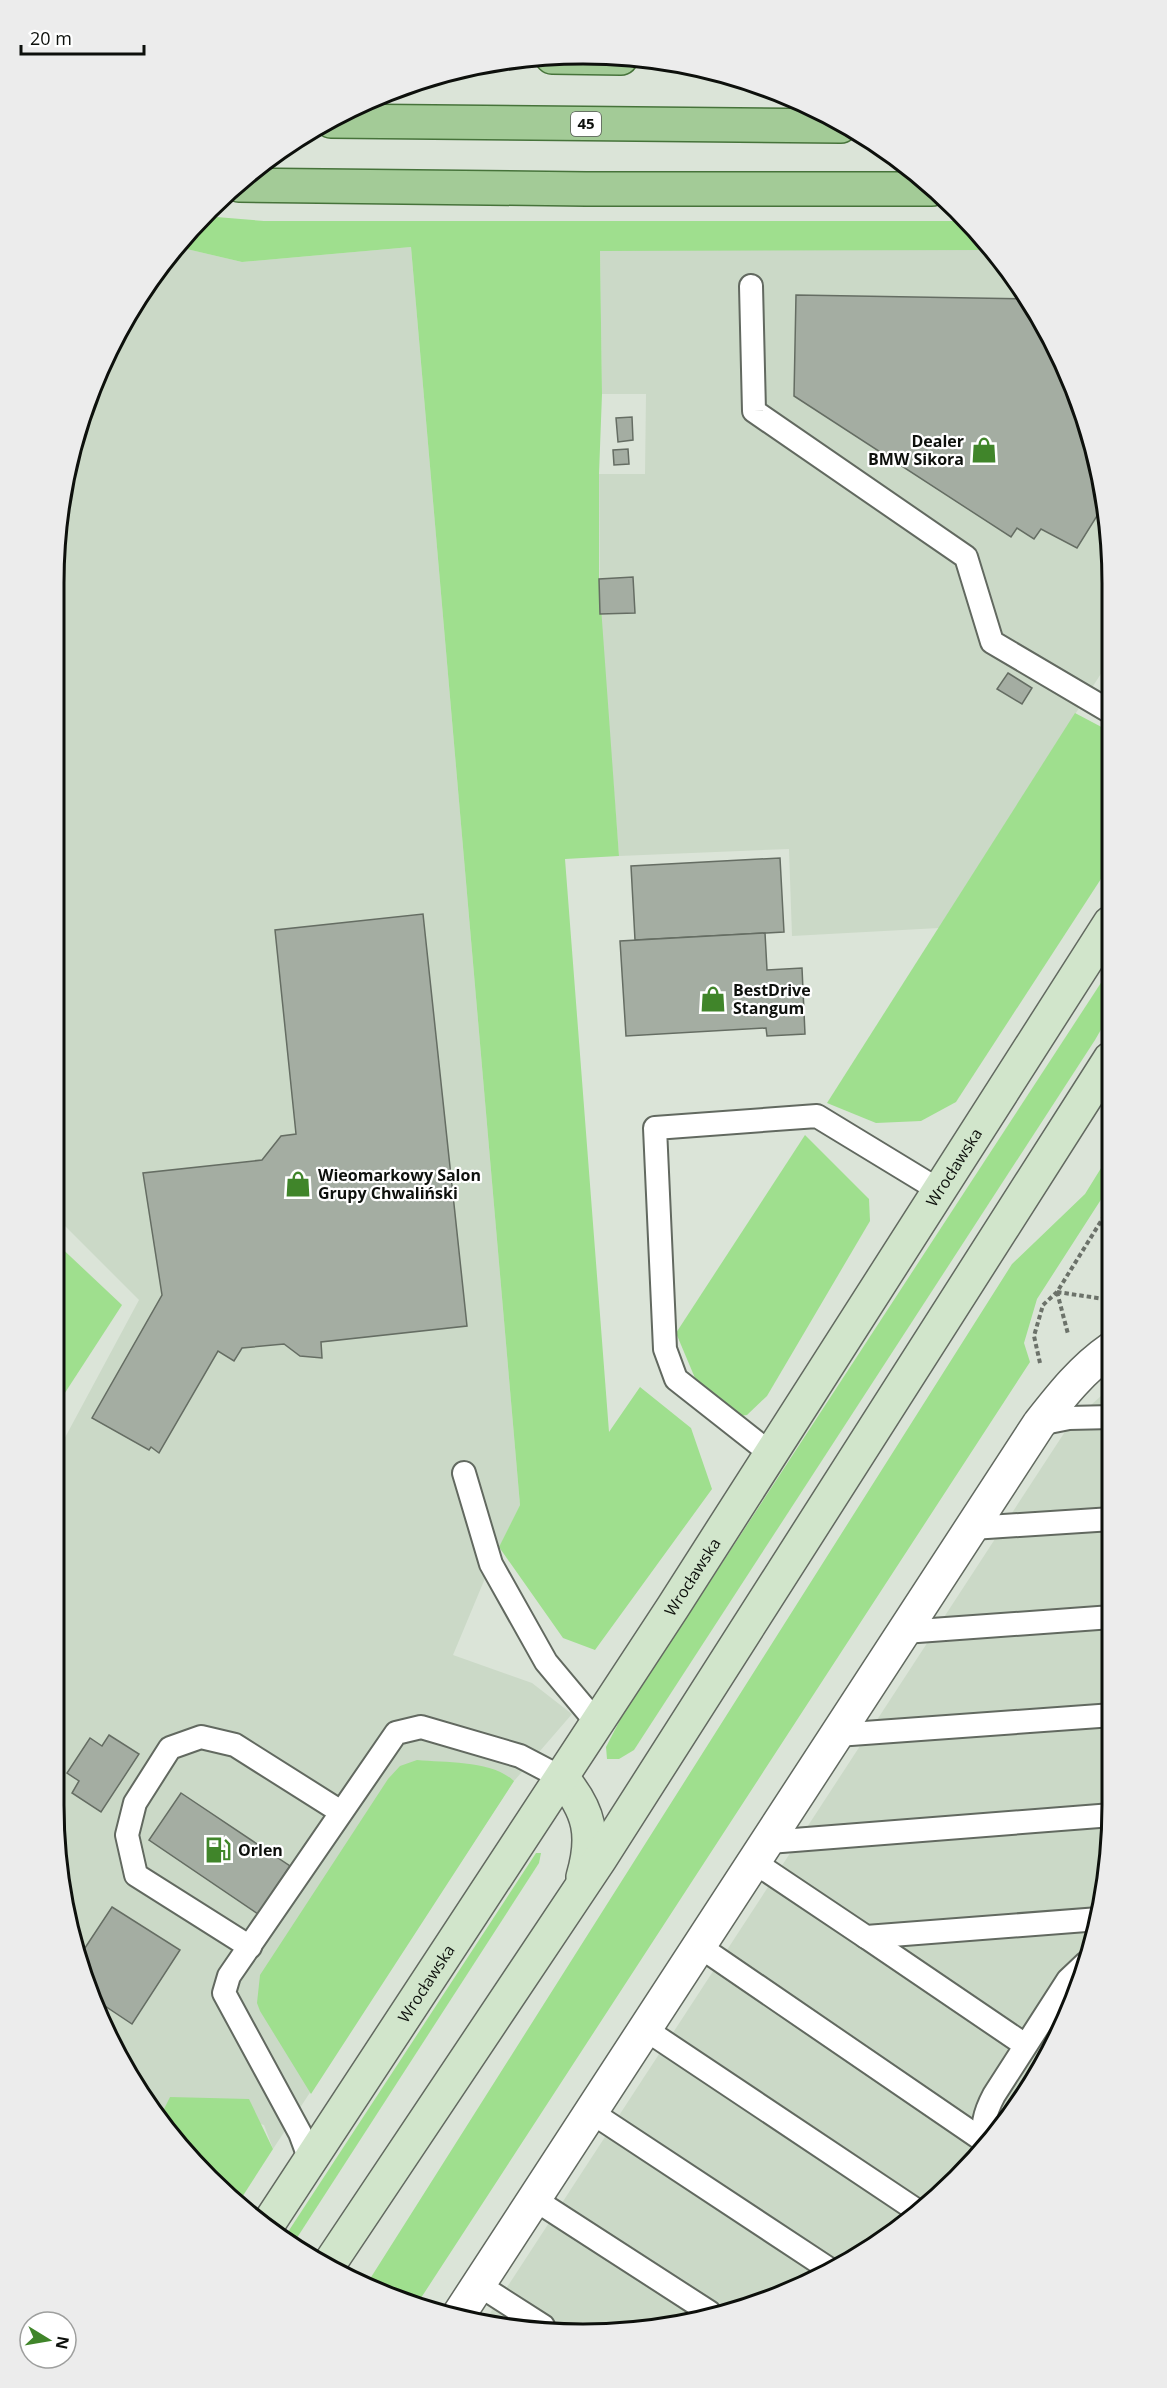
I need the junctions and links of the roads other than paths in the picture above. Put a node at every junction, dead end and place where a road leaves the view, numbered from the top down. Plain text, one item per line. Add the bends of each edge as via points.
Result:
1 (348, 121) edge
2 (828, 126) edge
3 (251, 185) edge
4 (921, 189) edge
5 (751, 286) dead end
6 (1102, 707) edge
7 (1102, 935) edge
8 (1102, 1072) edge
9 (937, 1189) junction
10 (1102, 1355) edge
11 (1102, 1417) edge
12 (1039, 1424) junction
13 (770, 1453) junction
14 (464, 1473) dead end
15 (1102, 1520) edge
16 (972, 1528) junction
17 (1102, 1618) edge
18 (904, 1632) junction
19 (1102, 1716) edge
20 (597, 1723) junction
21 (837, 1735) junction
22 (562, 1778) junction
23 (340, 1812) junction
24 (1102, 1816) edge
25 (761, 1852) junction
26 (580, 1888) junction
27 (1090, 1920) edge
28 (866, 1937) junction
29 (699, 1946) junction
30 (250, 1947) junction
31 (1074, 1975) edge
32 (645, 2029) junction
33 (1026, 2045) junction
34 (591, 2112) junction
35 (983, 2135) edge
36 (979, 2140) edge
37 (310, 2160) junction
38 (534, 2199) junction
39 (911, 2206) edge
40 (272, 2219) edge
41 (333, 2259) edge
42 (823, 2265) edge
43 (479, 2285) junction
44 (463, 2309) edge
45 (705, 2309) edge
46 (535, 2321) edge

1 - 2 main road, 45
3 - 4 main road
5 - 6 lane via 754,411 966,557 992,642
7 - 9 main road, Wrocławska
8 - 26 main road
9 - 13 main road, Wrocławska
9 - 13 lane via 817,1116 655,1128 665,1349 676,1379
10 - 12 street via 1070,1385
11 - 12 lane
12 - 16 street
13 - 20 main road, Wrocławska
14 - 20 lane via 491,1564 546,1662
15 - 16 lane
16 - 18 street
17 - 18 lane
18 - 21 street
19 - 21 lane
20 - 22 main road, Wrocławska
21 - 25 street
22 - 23 lane via 520,1756 421,1727 408,1728 396,1733
22 - 26 main road via 580,1799 588,1827 589,1857
22 - 37 main road, Wrocławska
23 - 30 lane
23 - 30 lane via 235,1745 201,1737 170,1748 135,1803 127,1835 136,1875
24 - 25 lane
25 - 28 lane
25 - 29 street
26 - 41 main road
27 - 28 lane
28 - 33 lane
29 - 32 street
29 - 36 lane
30 - 37 lane via 229,1976 224,1993 300,2133
31 - 33 lane
32 - 34 street
32 - 39 lane
33 - 35 lane via 986,2110
34 - 38 street
34 - 42 lane
37 - 40 main road, Wrocławska
38 - 43 street
38 - 45 lane
43 - 44 street
43 - 46 lane

